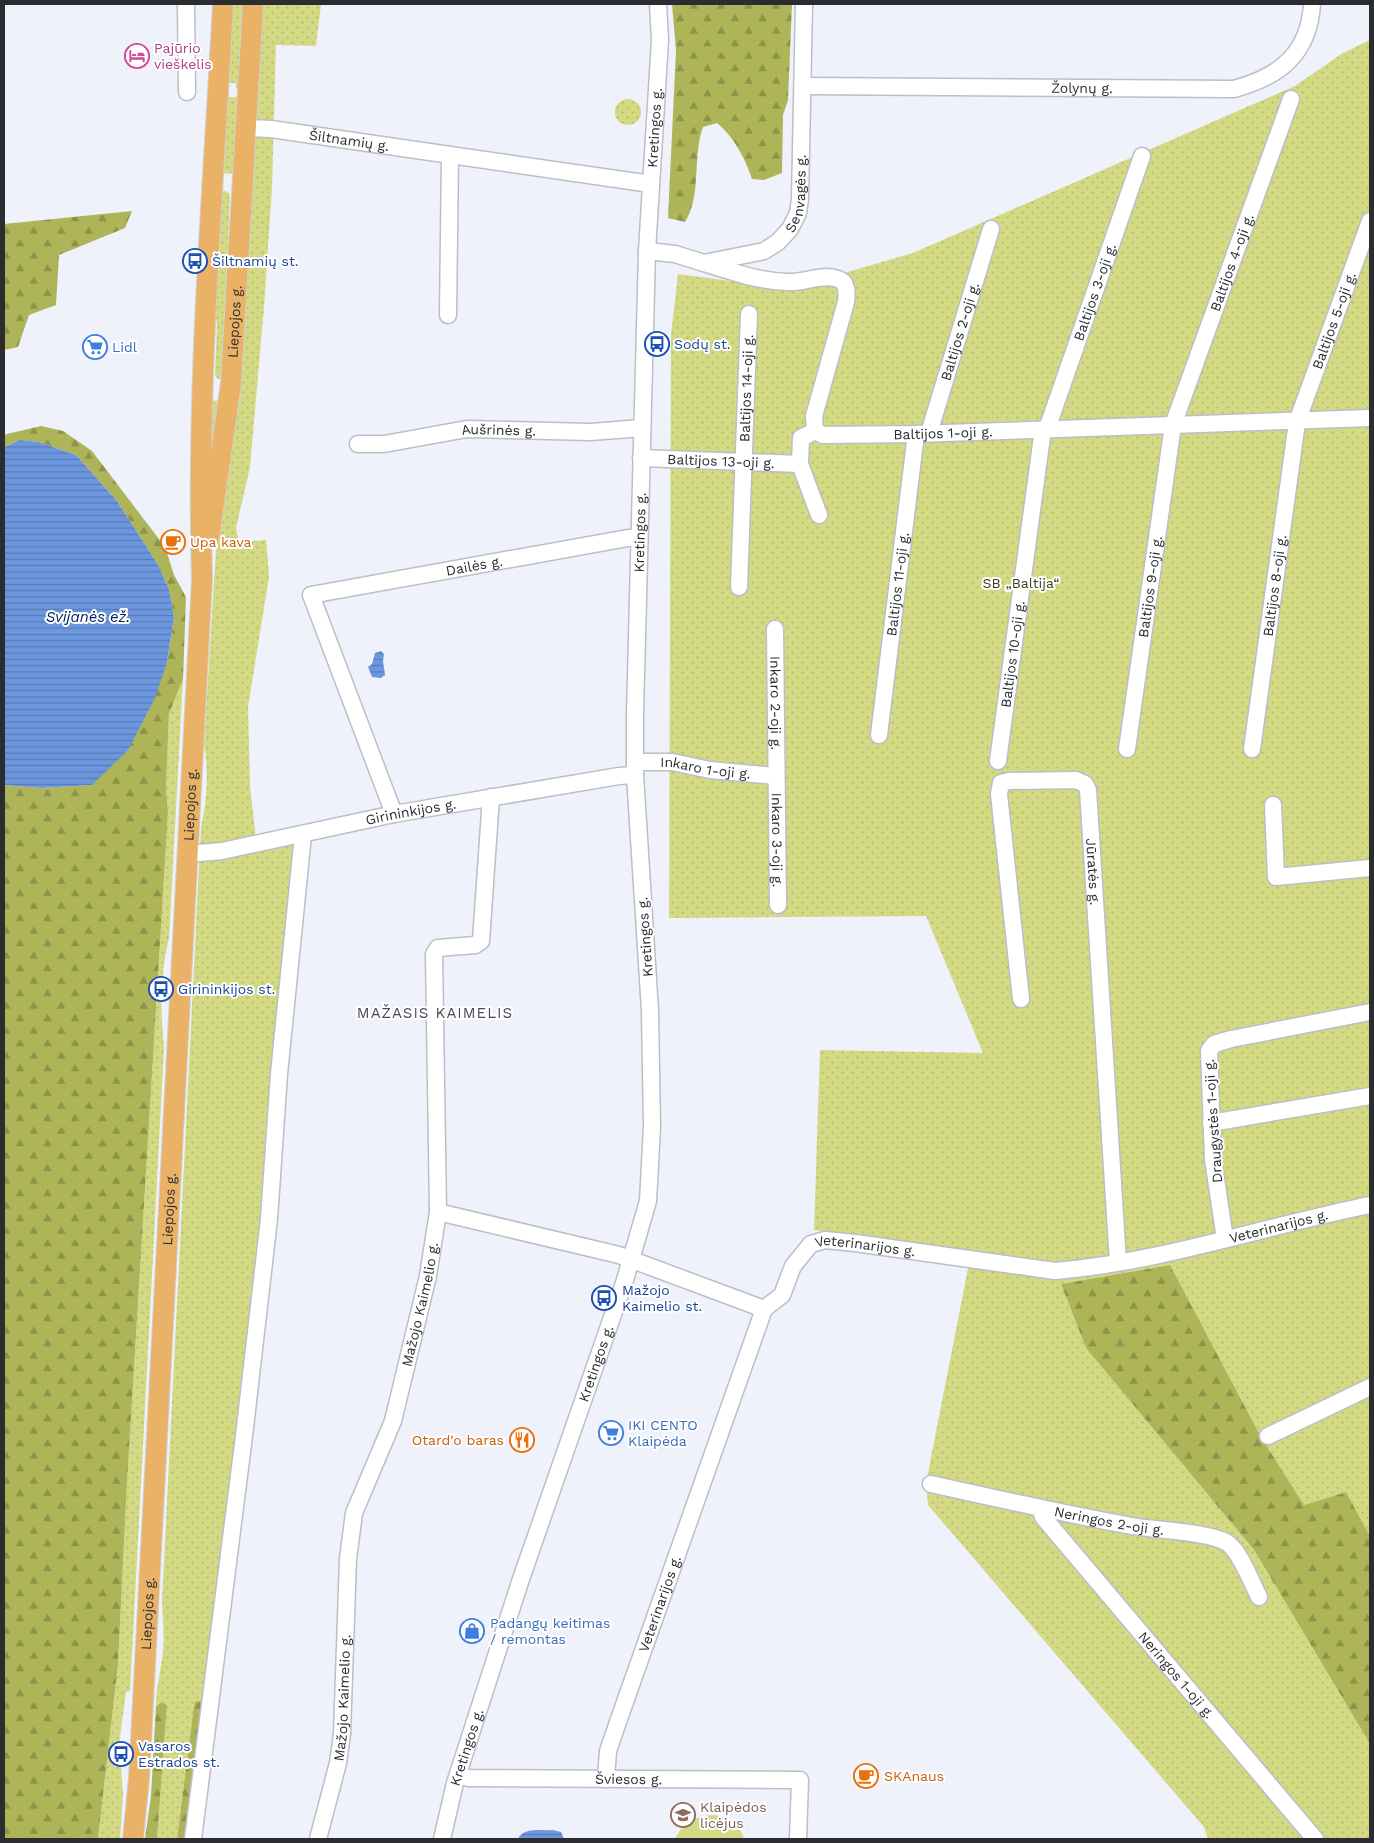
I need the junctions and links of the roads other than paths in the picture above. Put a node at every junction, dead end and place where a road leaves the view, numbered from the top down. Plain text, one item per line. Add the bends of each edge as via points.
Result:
1 (191, 4) edge
2 (223, 4) edge
3 (253, 4) edge
4 (658, 4) edge
5 (804, 4) edge
6 (1312, 4) edge
7 (804, 86) junction
8 (187, 92) dead end
9 (1291, 99) dead end
10 (246, 128) junction
11 (450, 155) junction
12 (1142, 156) dead end
13 (212, 184) junction
14 (651, 184) junction
15 (243, 185) junction
16 (1370, 221) edge
17 (991, 228) dead end
18 (648, 251) junction
19 (704, 263) junction
20 (749, 314) dead end
21 (448, 315) dead end
22 (203, 380) junction
23 (232, 383) junction
24 (1370, 418) edge
25 (1297, 422) junction
26 (1173, 425) junction
27 (642, 428) junction
28 (1045, 429) junction
29 (815, 431) junction
30 (922, 433) junction
31 (358, 444) dead end
32 (641, 458) junction
33 (743, 462) junction
34 (800, 464) junction
35 (819, 514) dead end
36 (639, 538) junction
37 (202, 579) junction
38 (738, 587) dead end
39 (775, 629) dead end
40 (879, 735) dead end
41 (1127, 749) dead end
42 (1252, 749) dead end
43 (998, 761) dead end
44 (635, 769) junction
45 (776, 776) junction
46 (491, 797) junction
47 (1274, 805) dead end
48 (394, 814) junction
49 (303, 834) junction
50 (187, 854) junction
51 (1370, 868) edge
52 (778, 905) dead end
53 (1021, 999) dead end
54 (1370, 1012) edge
55 (1370, 1096) edge
56 (1210, 1123) junction
57 (1370, 1206) edge
58 (438, 1212) junction
59 (1225, 1239) junction
60 (632, 1260) junction
61 (1118, 1262) junction
62 (764, 1310) junction
63 (1370, 1387) edge
64 (1268, 1436) dead end
65 (931, 1484) dead end
66 (1041, 1508) junction
67 (1259, 1597) dead end
68 (458, 1775) junction
69 (606, 1779) junction
70 (133, 1839) edge
71 (193, 1839) edge
72 (318, 1839) edge
73 (442, 1839) edge
74 (798, 1839) edge
75 (1316, 1839) edge

1 - 8 street
2 - 13 main road, Liepojos g.
3 - 10 main road, Liepojos g.
4 - 14 street, Kretingos g. via 660,40
5 - 7 street, Senvagės g.
6 - 7 street, Žolynų g. via 1309,24 1287,64 1264,79 1234,89
7 - 19 street, Senvagės g. via 800,199 798,213 790,229 764,251
9 - 26 street, Baltijos 4-oji g.
10 - 11 street, Šiltnamių g.
10 - 15 main road, Liepojos g.
11 - 14 street, Šiltnamių g.
11 - 21 street
12 - 28 street, Baltijos 3-oji g.
13 - 15 main road
13 - 22 main road, Liepojos g.
14 - 18 street, Kretingos g.
15 - 23 main road, Liepojos g.
16 - 25 street, Baltijos 5-oji g.
17 - 30 street, Baltijos 2-oji g.
18 - 19 street, Senvagės g. via 675,254
18 - 27 street, Kretingos g.
19 - 29 street via 768,281 790,282 831,276 841,279 846,286 846,302 814,416
20 - 33 street, Baltijos 14-oji g.
22 - 23 main road via 213,389 220,390
22 - 37 main road, Liepojos g. via 199,494
23 - 37 main road, Liepojos g.
24 - 25 street, Baltijos 1-oji g.
25 - 26 street, Baltijos 1-oji g.
25 - 42 street, Baltijos 8-oji g.
26 - 28 street, Baltijos 1-oji g.
26 - 41 street, Baltijos 9-oji g.
27 - 31 street, Aušrinės g. via 591,432 467,429 384,444
27 - 32 street, Kretingos g.
28 - 30 street, Baltijos 1-oji g.
28 - 43 street, Baltijos 10-oji g.
29 - 30 street, Baltijos 1-oji g. via 833,436
29 - 34 street via 801,438
30 - 40 street, Baltijos 11-oji g.
32 - 33 street, Baltijos 13-oji g.
32 - 36 street, Kretingos g.
33 - 34 street, Baltijos 13-oji g.
33 - 38 street, Baltijos 14-oji g.
34 - 35 street
36 - 44 street, Kretingos g.
36 - 48 street, Dailės g. via 311,594
37 - 50 main road, Liepojos g.
39 - 45 street, Inkaro 2-oji g.
44 - 45 street, Inkaro 1-oji g. via 672,762 690,767
44 - 46 street, Girininkijos g. via 619,776
44 - 60 street, Kretingos g. via 650,1011 652,1127 648,1201
45 - 52 street, Inkaro 3-oji g.
46 - 48 street, Girininkijos g.
46 - 58 street, Mažojo Kaimelio g. via 481,941 475,945 438,948 434,954
47 - 51 street via 1276,877
48 - 49 street, Girininkijos g.
49 - 50 street, Girininkijos g. via 222,851
49 - 71 street via 266,1239
50 - 70 main road, Liepojos g. via 139,1778
53 - 61 street, Jūratės g. via 999,794 1001,783 1076,780 1085,784 1088,790
54 - 56 street, Draugystės 1-oji g. via 1214,1044 1209,1051
55 - 56 street
56 - 59 street, Draugystės 1-oji g.
57 - 59 street, Veterinarijos g.
58 - 60 street
58 - 72 street, Mažojo Kaimelio g. via 428,1276 392,1421 354,1513 348,1560 342,1734 338,1763
59 - 61 street, Veterinarijos g.
60 - 62 street
60 - 68 street, Kretingos g. via 521,1580
61 - 62 street, Veterinarijos g. via 1055,1271 824,1240 811,1244 803,1252 793,1266 782,1295
62 - 69 street, Veterinarijos g. via 608,1751
63 - 64 street
65 - 66 street, Neringos 2-oji g.
66 - 67 street, Neringos 2-oji g. via 1227,1542 1235,1550
66 - 75 street, Neringos 1-oji g. via 1043,1517
68 - 69 street, Šviesos g. via 469,1778
68 - 73 street, Kretingos g.
69 - 74 street, Šviesos g. via 800,1780

